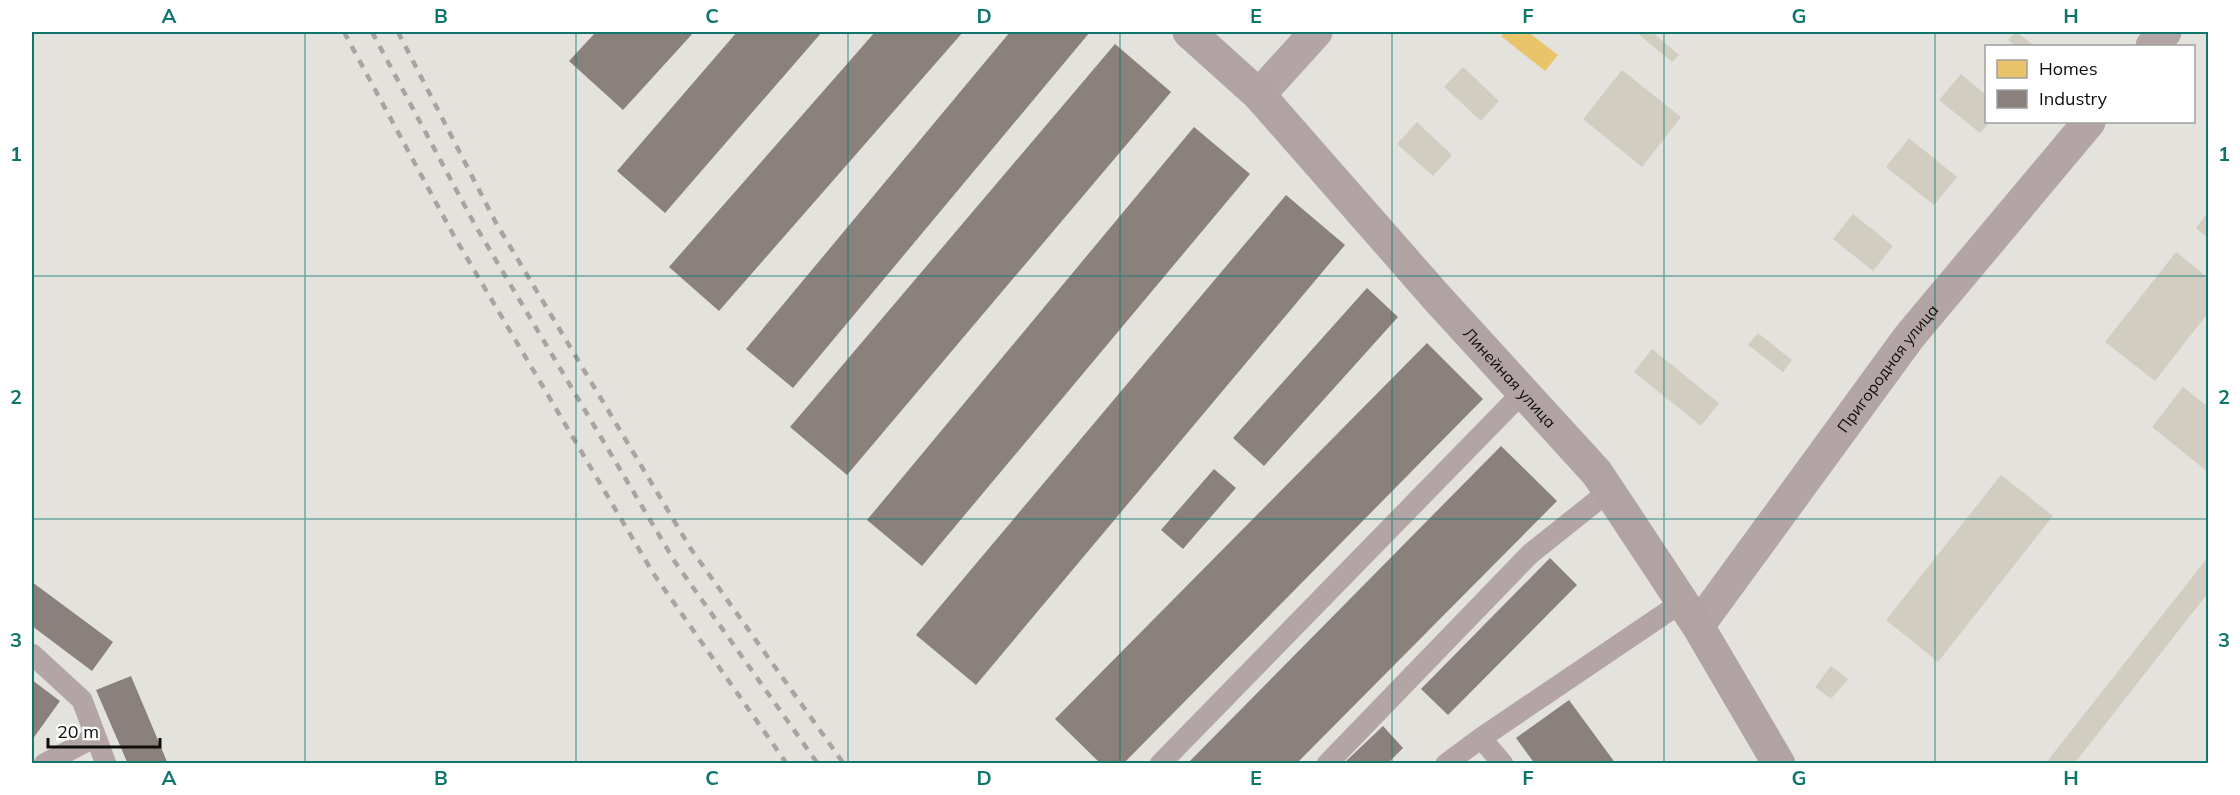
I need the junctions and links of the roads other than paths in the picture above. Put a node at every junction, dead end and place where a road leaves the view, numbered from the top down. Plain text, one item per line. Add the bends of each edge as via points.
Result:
1 (1189, 32) edge
2 (1316, 32) edge
3 (2165, 32) edge
4 (2153, 45) edge
5 (1259, 95) junction
6 (2088, 123) edge
7 (1523, 392) junction
8 (1608, 491) junction
9 (1690, 614) junction
10 (32, 654) edge
11 (95, 737) junction
12 (1481, 738) junction
13 (44, 764) edge
14 (106, 764) edge
15 (1160, 764) edge
16 (1327, 764) edge
17 (1446, 764) edge
18 (1503, 764) edge
19 (1779, 764) edge

1 - 5 street, Линейная улица
2 - 5 street
3 - 4 street
5 - 7 street, Линейная улица
6 - 9 street, Пригородная улица via 1909,337
7 - 8 street, Линейная улица via 1597,473
7 - 15 lane
8 - 9 street, Линейная улица
8 - 16 lane via 1530,554
9 - 12 lane
9 - 19 street, Линейная улица
10 - 11 lane via 82,700
11 - 13 lane
11 - 14 lane
12 - 17 lane
12 - 18 lane

